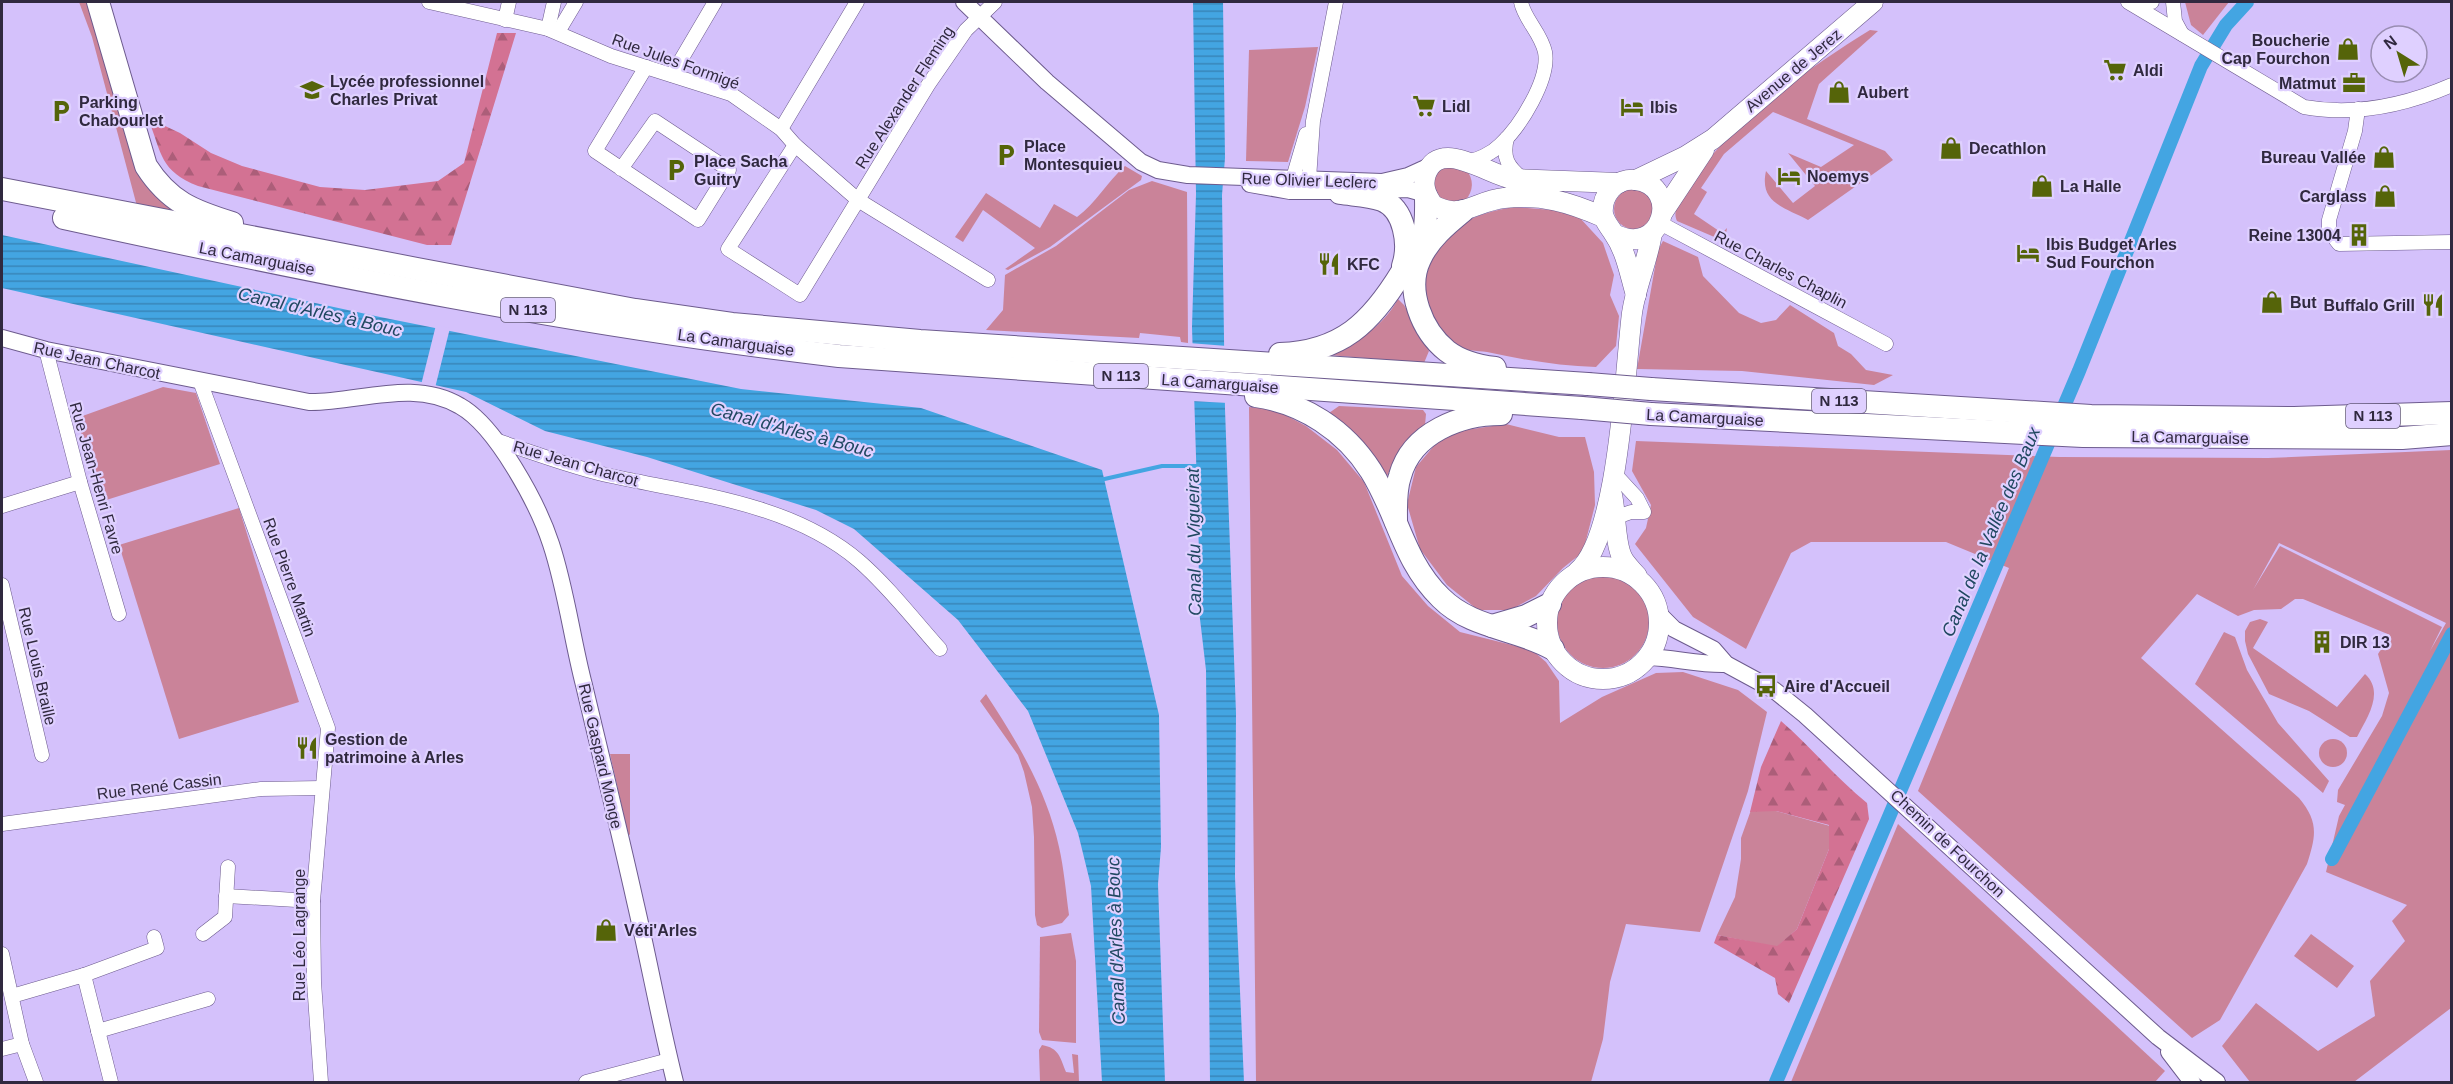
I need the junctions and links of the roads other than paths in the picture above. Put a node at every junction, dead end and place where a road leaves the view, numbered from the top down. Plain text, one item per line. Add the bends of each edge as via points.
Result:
1 (98, 2) edge
2 (429, 2) edge
3 (509, 2) edge
4 (554, 2) edge
5 (576, 2) edge
6 (715, 2) edge
7 (857, 2) edge
8 (964, 2) edge
9 (995, 2) edge
10 (1336, 2) edge
11 (1521, 2) edge
12 (1873, 2) edge
13 (2129, 2) edge
14 (2152, 2) edge
15 (2173, 2) edge
16 (981, 14) junction
17 (510, 21) junction
18 (553, 31) junction
19 (2184, 35) junction
20 (646, 67) junction
21 (672, 75) junction
22 (2451, 85) edge
23 (2358, 109) junction
24 (781, 129) junction
25 (1507, 138) junction
26 (1713, 139) junction
27 (795, 145) junction
28 (1468, 162) junction
29 (1430, 166) junction
30 (621, 169) junction
31 (1233, 176) junction
32 (1301, 178) junction
33 (1524, 180) junction
34 (1627, 181) junction
35 (2, 189) edge
36 (1340, 193) junction
37 (1426, 195) junction
38 (858, 200) junction
39 (2, 205) edge
40 (1463, 211) junction
41 (1604, 217) junction
42 (1658, 223) junction
43 (1614, 234) junction
44 (2451, 242) edge
45 (417, 269) junction
46 (1398, 279) junction
47 (988, 280) dead end
48 (1635, 295) junction
49 (2, 338) edge
50 (1886, 344) dead end
51 (46, 350) junction
52 (1059, 361) junction
53 (1181, 370) junction
54 (1239, 374) junction
55 (200, 381) junction
56 (1588, 384) junction
57 (2451, 401) edge
58 (1582, 408) junction
59 (2451, 413) edge
60 (2294, 418) junction
61 (2023, 423) junction
62 (2087, 426) junction
63 (2451, 434) edge
64 (498, 441) junction
65 (1612, 481) junction
66 (80, 482) junction
67 (2, 506) edge
68 (1617, 517) junction
69 (1396, 524) junction
70 (1577, 572) junction
71 (1638, 578) junction
72 (2, 585) edge
73 (1550, 604) junction
74 (119, 614) dead end
75 (1659, 614) junction
76 (1492, 626) junction
77 (940, 649) dead end
78 (1553, 649) junction
79 (1648, 657) junction
80 (1726, 664) junction
81 (42, 755) dead end
82 (321, 788) junction
83 (2, 824) edge
84 (228, 867) dead end
85 (226, 896) junction
86 (313, 901) junction
87 (203, 934) dead end
88 (154, 938) dead end
89 (2, 954) edge
90 (84, 975) junction
91 (7, 989) edge
92 (208, 999) dead end
93 (98, 1031) junction
94 (2158, 1037) junction
95 (22, 1044) junction
96 (2, 1049) edge
97 (669, 1060) junction
98 (36, 1083) edge
99 (111, 1083) edge
100 (321, 1083) edge
101 (585, 1083) edge
102 (675, 1083) edge
103 (2192, 1083) edge
104 (2217, 1083) edge

1 - 45 highway via 141,153 161,188 196,212
2 - 17 street, Rue Jules Formigé
3 - 17 street
4 - 18 street
5 - 18 street
6 - 21 street
7 - 24 street
8 - 16 street
9 - 16 street, Rue Alexander Fleming
10 - 32 street via 1313,122 1296,164
11 - 25 street via 1545,51 1546,68 1541,86
12 - 26 main road, Avenue de Jerez
13 - 14 street
13 - 19 street
15 - 19 street via 2175,21
16 - 31 street via 1047,82 1141,162 1158,170 1188,175
16 - 38 street, Rue Alexander Fleming via 928,85
17 - 18 street, Rue Jules Formigé
18 - 20 street, Rue Jules Formigé
19 - 23 street via 2304,107 2324,111
20 - 21 street, Rue Jules Formigé
20 - 30 street via 594,151
21 - 24 street, Rue Jules Formigé via 731,94
22 - 23 street via 2399,103
23 - 44 street via 2329,231 2339,244
24 - 27 street, Rue Jules Formigé
25 - 28 street via 1486,156
25 - 33 street via 1506,162
26 - 34 main road, Avenue de Jerez via 1686,156
26 - 42 main road, Avenue de Jerez via 1690,167
27 - 38 street, Rue Jules Formigé
27 - 38 street, Rue Alexander Fleming via 728,249 800,295
28 - 29 main road, Rue Olivier Leclerc via 1446,157
28 - 33 main road, Rue Olivier Leclerc via 1497,177
29 - 32 street, Rue Olivier Leclerc via 1407,176 1374,182
29 - 37 main road via 1424,186
30 - 30 street via 655,121 729,170 698,220
31 - 32 street, Rue Olivier Leclerc
31 - 36 street, Rue Olivier Leclerc via 1277,190
33 - 34 main road, Rue Olivier Leclerc
34 - 41 main road via 1605,197
34 - 42 main road via 1653,187 1662,203
35 - 45 highway, La Camarguaise / N 113
36 - 37 street, Rue Olivier Leclerc via 1408,189
36 - 46 highway via 1381,199 1400,219 1407,247
37 - 40 main road, Rue Olivier Leclerc via 1443,210
37 - 46 highway via 1423,238
38 - 47 street, Rue Jules Formigé
39 - 52 highway, La Camarguaise / N 113 via 509,307 685,335 839,356
40 - 41 main road, Rue Olivier Leclerc via 1497,199 1529,198 1568,201
40 - 56 highway via 1430,241 1418,261 1416,301 1431,333 1449,352 1466,361 1486,367 1555,374
41 - 43 main road
42 - 43 main road via 1633,240
42 - 48 main road, Avenue de Jerez
42 - 50 street, Rue Charles Chaplin
43 - 48 main road
45 - 52 highway, La Camarguaise / N 113 via 732,324
46 - 54 highway via 1377,310 1356,331 1329,345
48 - 65 main road
49 - 51 street, Rue Jean Charcot
51 - 55 street, Rue Jean Charcot
51 - 66 street, Rue Jean-Henri Favre
52 - 53 highway, La Camarguaise / N 113
53 - 54 highway
53 - 54 highway, La Camarguaise / N 113
54 - 56 highway, La Camarguaise / N 113
54 - 58 highway, La Camarguaise / N 113
54 - 69 highway via 1335,430 1371,471
55 - 64 street, Rue Jean Charcot via 309,402 417,393 459,405
55 - 82 street, Rue Pierre Martin via 328,728
56 - 61 highway, La Camarguaise / N 113, bridge
57 - 60 highway
58 - 61 highway, La Camarguaise / N 113, bridge via 1651,414
58 - 69 highway via 1468,417 1442,427 1422,442 1400,474
59 - 60 highway, La Camarguaise / N 113
60 - 62 highway, La Camarguaise / N 113
61 - 62 highway, La Camarguaise / N 113
62 - 63 highway, La Camarguaise / N 113 via 2402,438
64 - 77 street, Rue Jean Charcot via 609,476 691,491 776,513 859,561
64 - 97 street, Rue Gaspard Monge via 550,543 636,903
65 - 68 main road
65 - 68 street via 1637,498 1644,512
65 - 70 main road via 1594,552
66 - 67 street
66 - 74 street, Rue Jean-Henri Favre
68 - 71 main road via 1622,557
69 - 76 highway via 1411,560 1436,593 1460,613
70 - 71 main road via 1609,566
70 - 73 main road via 1556,592
71 - 75 main road via 1652,594
72 - 81 street, Rue Louis Braille
73 - 76 highway
73 - 78 main road via 1546,619
75 - 79 main road via 1656,644
75 - 80 street, Chemin de Fourchon via 1686,637 1713,649
76 - 78 highway via 1538,640
78 - 79 main road via 1564,664 1580,675 1598,679 1617,678
79 - 80 street, Chemin de Fourchon
80 - 94 street, Chemin de Fourchon via 1774,690 1876,777
82 - 83 street, Rue René Cassin via 261,789
82 - 86 street, Rue Léo Lagrange
84 - 85 street
85 - 86 street
85 - 87 street via 225,917
86 - 100 street, Rue Léo Lagrange
88 - 90 street via 158,948
89 - 91 street
90 - 91 street
90 - 93 street
91 - 95 street
92 - 93 street
93 - 99 street
94 - 103 street, Chemin de Fourchon
94 - 104 street, Chemin de Fourchon
95 - 96 street
95 - 98 street
97 - 101 street
97 - 102 street, Rue Gaspard Monge

